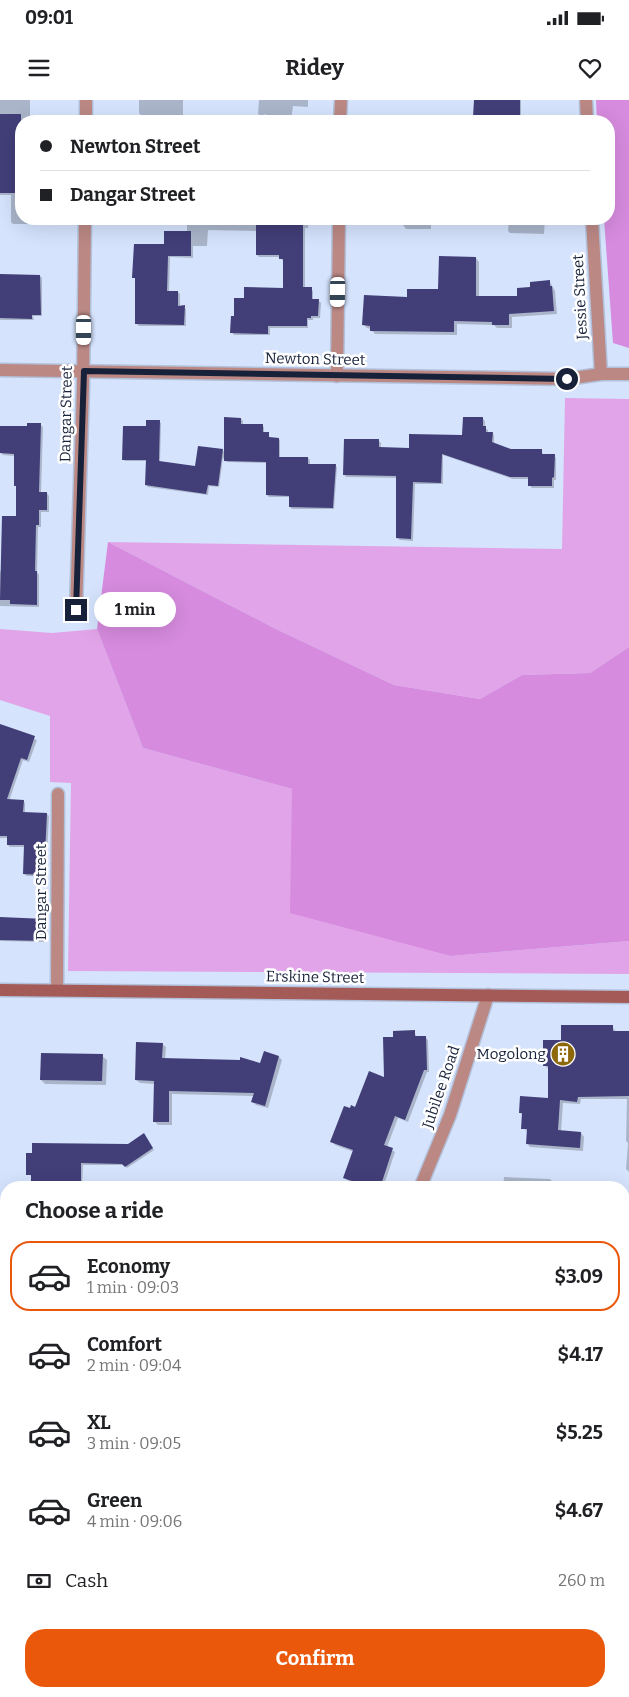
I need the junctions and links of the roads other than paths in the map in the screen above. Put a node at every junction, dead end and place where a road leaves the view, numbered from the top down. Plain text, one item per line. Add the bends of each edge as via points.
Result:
1 (86, 100) edge
2 (340, 100) edge
3 (586, 100) edge
4 (86, 115) edge
5 (340, 115) edge
6 (587, 115) edge
7 (85, 225) edge
8 (339, 225) edge
9 (592, 225) edge
10 (0, 370) edge
11 (84, 371) junction
12 (601, 374) junction
13 (629, 374) edge
14 (337, 376) junction
15 (76, 610) dead end
16 (58, 794) dead end
17 (0, 990) edge
18 (57, 990) junction
19 (488, 995) junction
20 (629, 997) edge
21 (423, 1181) edge

1 - 4 street
2 - 5 street
3 - 6 street
7 - 11 street, Dangar Street
8 - 14 street
9 - 12 street, Jessie Street
10 - 11 street, Newton Street
11 - 14 street, Newton Street
11 - 15 street, Dangar Street
12 - 13 street, Newton Street
12 - 14 street, Newton Street via 567,379
16 - 18 street, Dangar Street
17 - 18 street, Erskine Street
18 - 19 street, Erskine Street
19 - 20 street, Erskine Street
19 - 21 street, Jubilee Road via 450,1115

